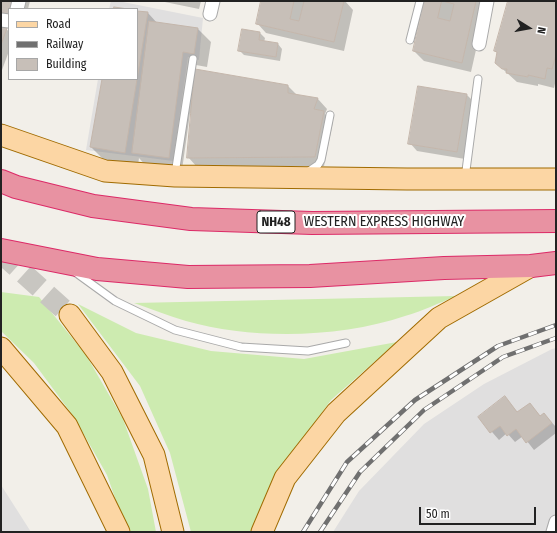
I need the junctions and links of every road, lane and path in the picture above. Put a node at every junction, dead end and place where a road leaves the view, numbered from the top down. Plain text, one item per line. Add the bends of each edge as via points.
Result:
1 (214, 1) edge
2 (420, 1) edge
3 (487, 1) edge
4 (210, 14) dead end
5 (410, 40) dead end
6 (479, 44) dead end
7 (193, 59) dead end
8 (478, 79) dead end
9 (330, 115) dead end
10 (1, 135) edge
11 (175, 176) junction
12 (308, 178) junction
13 (464, 179) junction
14 (556, 179) edge
15 (1, 181) edge
16 (556, 221) edge
17 (1, 250) edge
18 (62, 263) junction
19 (556, 263) edge
20 (530, 266) junction
21 (70, 315) tunnel mouth
22 (346, 344) dead end
23 (1, 348) edge
24 (556, 522) edge
25 (119, 532) edge
26 (173, 532) edge
27 (262, 532) edge
28 (553, 532) edge

1 - 4 street
2 - 5 lane
3 - 6 street
7 - 11 lane
8 - 13 lane
9 - 12 lane via 321,160 309,171
10 - 11 main road via 105,171
11 - 12 main road
12 - 13 main road
13 - 14 main road
15 - 16 highway, WESTERN EXPRESS HIGHWAY / NH48 via 93,206 192,219 312,223
17 - 18 highway
18 - 20 highway via 97,269 188,277 310,276
18 - 22 lane via 115,301 175,330 241,347 308,351
19 - 20 highway
20 - 27 main road via 439,318 336,413 285,478
21 - 26 main road via 112,372 154,455
23 - 25 main road via 67,426
24 - 28 street

